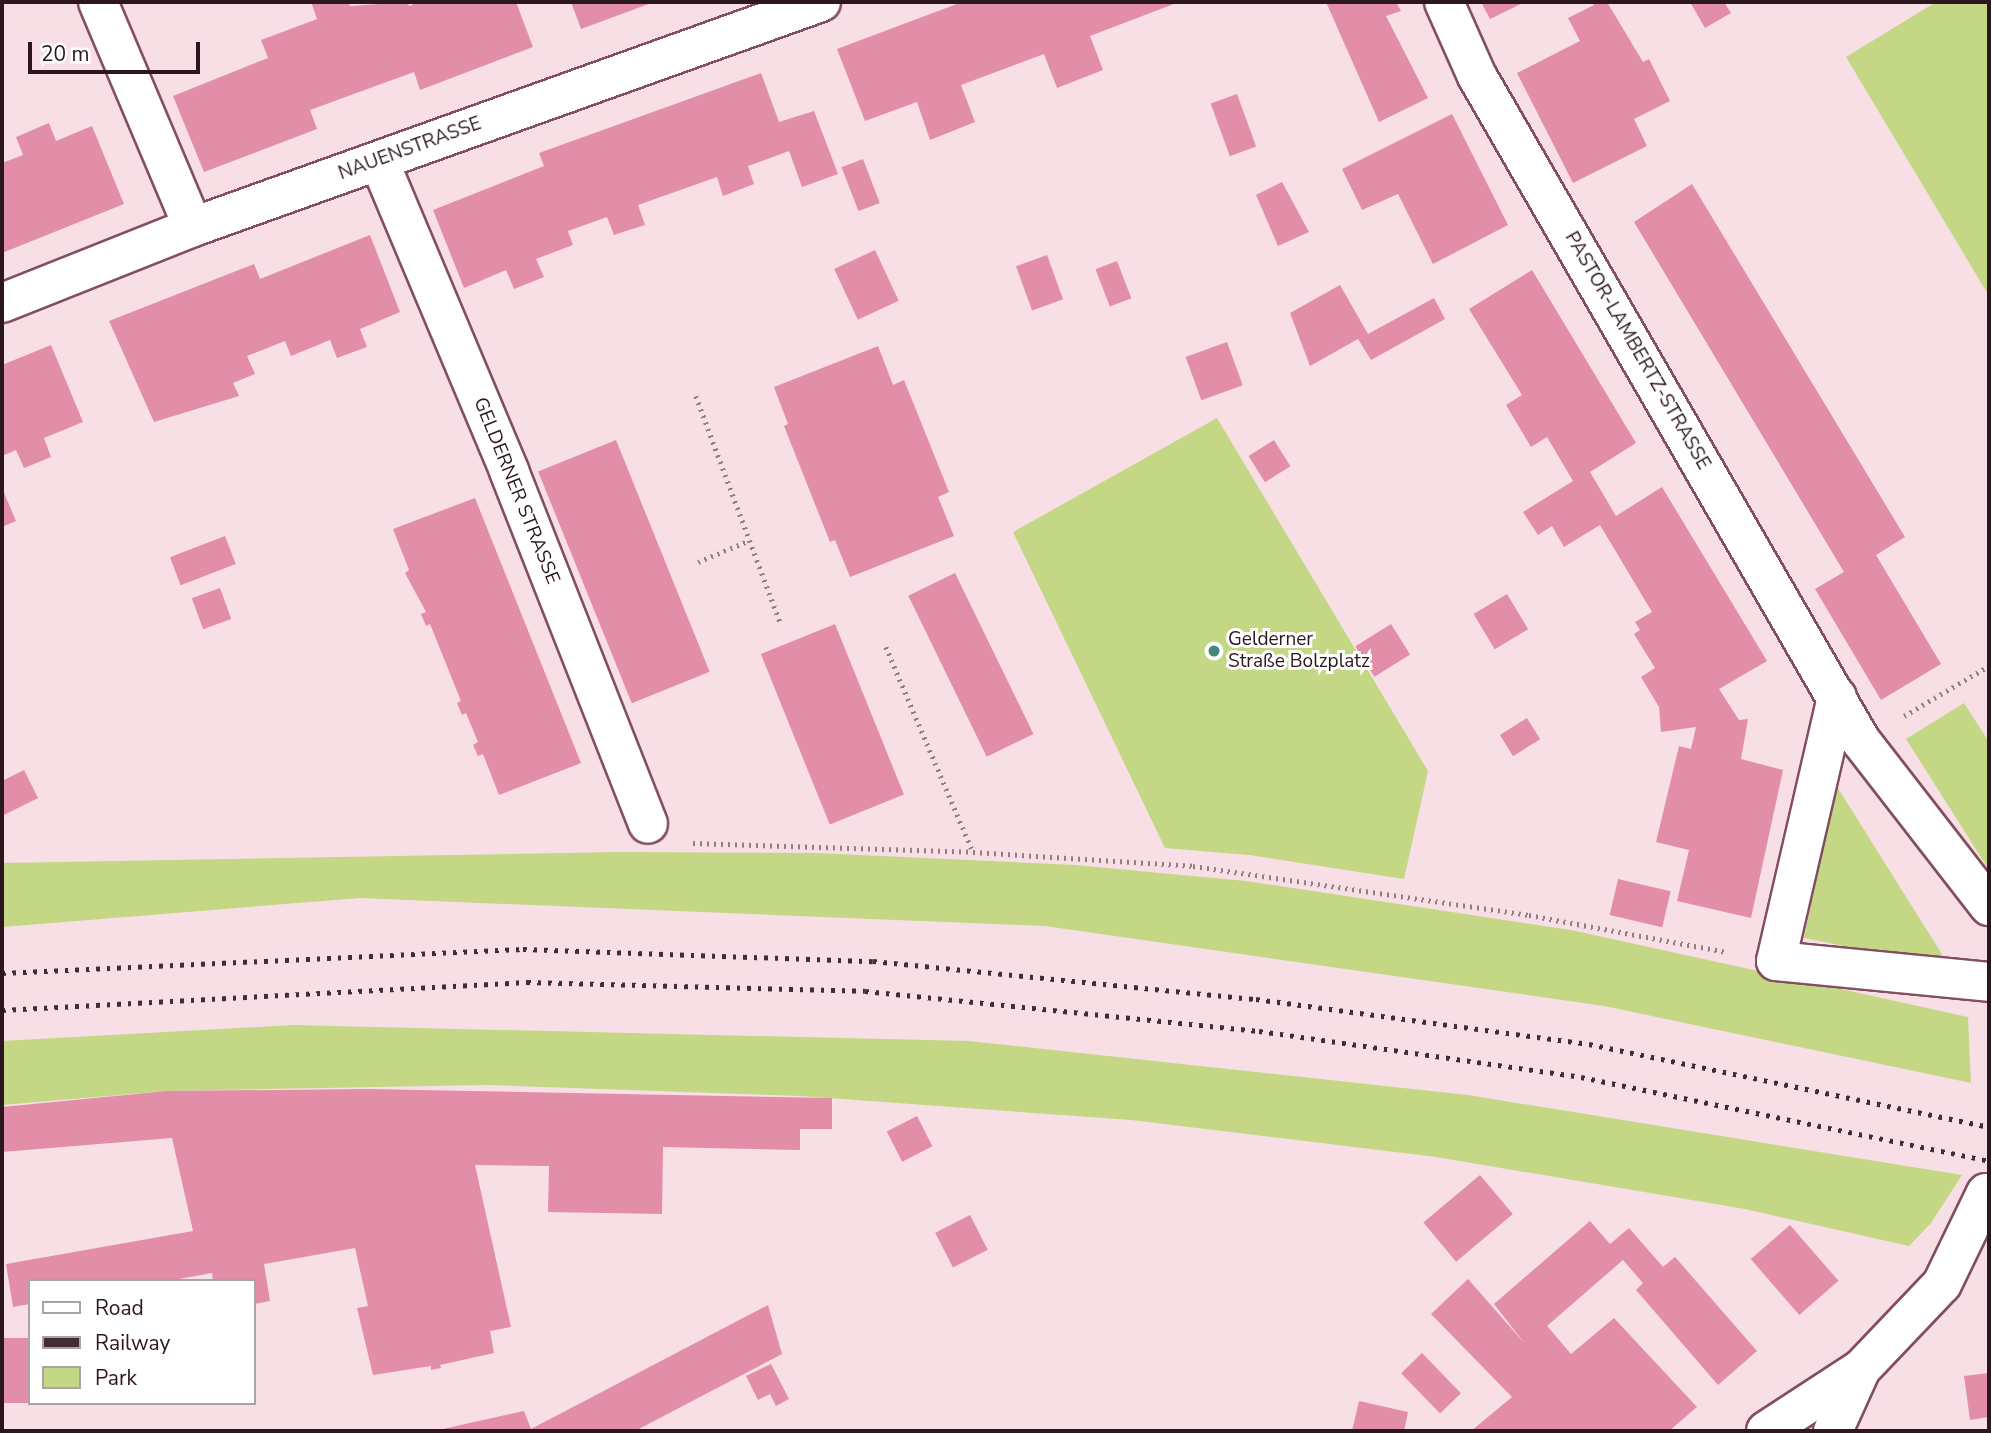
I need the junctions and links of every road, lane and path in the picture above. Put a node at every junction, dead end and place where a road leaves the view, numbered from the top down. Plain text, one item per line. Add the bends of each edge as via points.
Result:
1 (98, 2) edge
2 (821, 2) edge
3 (1444, 2) edge
4 (379, 160) junction
5 (193, 227) junction
6 (2, 303) edge
7 (696, 396) dead end
8 (750, 540) junction
9 (698, 562) dead end
10 (779, 622) dead end
11 (886, 648) dead end
12 (1989, 667) edge
13 (1837, 697) junction
14 (1861, 741) junction
15 (648, 824) joint
16 (973, 852) junction
17 (1989, 906) edge
18 (1776, 961) junction
19 (1989, 982) edge
20 (1986, 1193) dead end
21 (1861, 1369) junction
22 (1766, 1431) edge
23 (1833, 1431) edge

1 - 5 street
2 - 4 street, NAUENSTRASSE
3 - 13 street, PASTOR-LAMBERTZ-STRASSE via 1477,76
4 - 5 street, NAUENSTRASSE
4 - 15 street, GELDERNER STRASSE via 509,471
5 - 6 street, NAUENSTRASSE
7 - 8 path
8 - 9 path
8 - 10 path
11 - 16 path
12 - 14 path
13 - 14 street, PASTOR-LAMBERTZ-STRASSE
13 - 18 street
14 - 17 street, PASTOR-LAMBERTZ-STRASSE
15 - 16 path via 693,843
16 - 18 path via 1193,866 1529,915
18 - 19 street
20 - 21 street via 1942,1284
21 - 22 street
21 - 23 street

